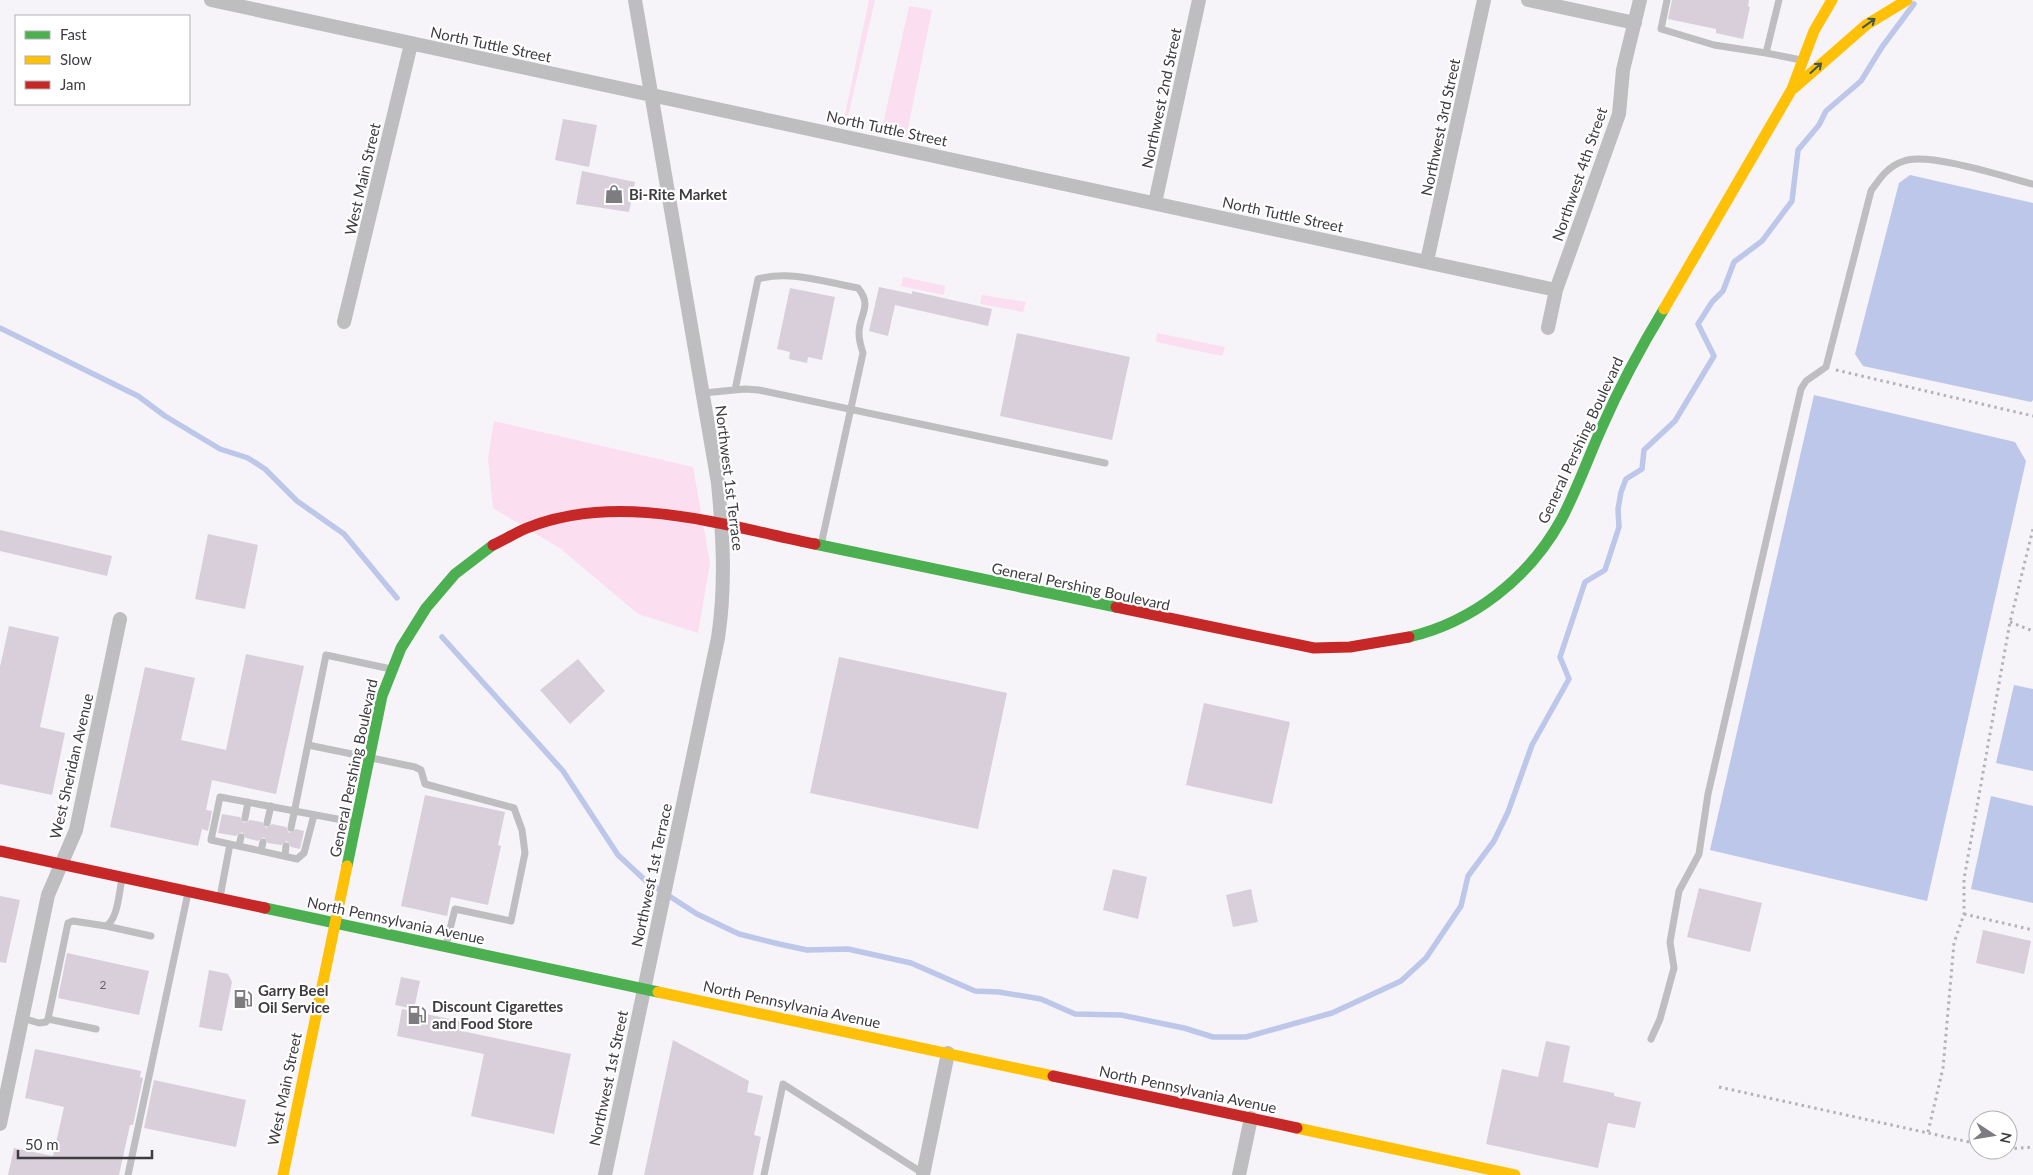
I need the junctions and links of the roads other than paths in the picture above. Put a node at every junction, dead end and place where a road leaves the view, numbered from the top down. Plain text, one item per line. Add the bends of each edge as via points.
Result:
1 (211, 0) edge
2 (634, 0) edge
3 (1199, 0) edge
4 (1484, 0) edge
5 (1528, 0) edge
6 (1640, 0) edge
7 (1667, 0) edge
8 (1779, 0) edge
9 (1832, 0) edge
10 (1900, 1) edge
11 (1635, 23) junction
12 (411, 44) junction
13 (1766, 53) junction
14 (1803, 60) junction
15 (1792, 89) junction
16 (651, 94) junction
17 (2033, 184) edge
18 (1155, 203) junction
19 (1427, 261) junction
20 (1556, 290) junction
21 (344, 322) dead end
22 (1548, 328) dead end
23 (735, 390) junction
24 (703, 393) junction
25 (849, 409) junction
26 (1106, 463) dead end
27 (722, 525) junction
28 (820, 546) junction
29 (120, 618) dead end
30 (391, 669) junction
31 (308, 745) junction
32 (370, 758) junction
33 (248, 802) junction
34 (271, 806) junction
35 (295, 811) junction
36 (314, 815) junction
37 (245, 818) dead end
38 (267, 823) dead end
39 (356, 823) junction
40 (291, 828) dead end
41 (241, 837) dead end
42 (263, 842) dead end
43 (230, 844) junction
44 (239, 846) junction
45 (286, 846) dead end
46 (0, 851) edge
47 (261, 851) junction
48 (285, 856) junction
49 (63, 864) junction
50 (122, 876) junction
51 (188, 891) junction
52 (220, 897) junction
53 (336, 922) junction
54 (106, 926) junction
55 (151, 936) dead end
56 (446, 946) junction
57 (643, 988) junction
58 (22, 1018) junction
59 (48, 1019) junction
60 (96, 1028) dead end
61 (1651, 1039) dead end
62 (948, 1053) junction
63 (1251, 1118) junction
64 (0, 1124) edge
65 (128, 1175) edge
66 (283, 1175) edge
67 (605, 1175) edge
68 (764, 1175) edge
69 (924, 1175) edge
70 (1239, 1175) edge
71 (1515, 1175) edge

1 - 12 street, North Tuttle Street
2 - 16 street, Northwest 1st Terrace
3 - 18 street, Northwest 2nd Street
4 - 19 street, Northwest 3rd Street
5 - 11 street
6 - 11 street, Northwest 4th Street
7 - 13 lane via 1661,30 1714,45
8 - 13 lane
9 - 14 main road, General Pershing Boulevard via 1814,31
15 -> 10 main road, General Pershing Boulevard via 1866,25
11 - 20 street, Northwest 4th Street via 1623,70 1618,114
12 - 16 street, North Tuttle Street
12 - 21 street, West Main Street
13 - 14 lane
14 - 15 main road, General Pershing Boulevard
15 - 28 main road, General Pershing Boulevard via 1634,360 1554,533 1518,576 1494,596 1438,630 1375,646 1314,648
16 - 18 street, North Tuttle Street
16 - 24 street, Northwest 1st Terrace
17 - 61 lane via 1933,160 1905,160 1884,172 1872,191 1826,367 1801,388 1708,794 1699,854 1679,891 1670,942 1674,968
18 - 19 street, North Tuttle Street
19 - 20 street, North Tuttle Street
20 - 22 street, Northwest 4th Street
23 - 24 lane
23 - 25 lane via 759,390
23 - 25 lane via 758,279 790,275 858,288 864,296 866,304 859,332 862,353
24 - 27 street, Northwest 1st Terrace
25 - 26 lane
25 - 28 lane
27 - 28 main road, General Pershing Boulevard
27 - 30 main road, General Pershing Boulevard via 632,509 569,514 530,526 473,559 451,577 415,621
27 - 57 street, Northwest 1st Terrace via 724,599 718,638
29 - 49 street, West Sheridan Avenue via 76,830
30 - 31 lane via 326,655
30 - 32 main road, General Pershing Boulevard via 382,696
31 - 32 lane
31 - 35 lane
32 - 39 main road, General Pershing Boulevard
32 - 56 lane via 415,767 421,770 425,784 514,808 522,830 525,853 511,921 455,909
33 - 34 lane
33 - 37 lane
33 - 43 lane via 220,797 211,840
34 - 35 lane
34 - 38 lane
35 - 36 lane
35 - 40 lane
36 - 39 lane
36 - 48 lane via 304,853 297,859
39 - 53 main road, General Pershing Boulevard
41 - 44 lane
42 - 47 lane
43 - 44 lane
43 - 52 lane
44 - 47 lane
45 - 48 lane
46 - 49 main road, North Pennsylvania Avenue
47 - 48 lane
49 - 50 main road, North Pennsylvania Avenue
49 - 58 street, West Sheridan Avenue via 48,895
50 - 51 main road, North Pennsylvania Avenue
50 - 54 lane via 113,918
51 - 52 main road, North Pennsylvania Avenue
51 - 65 lane
52 - 53 main road, North Pennsylvania Avenue
53 - 56 main road, North Pennsylvania Avenue
53 - 66 main road, West Main Street
54 - 55 lane
54 - 59 lane via 68,923
56 - 57 main road, North Pennsylvania Avenue
57 - 62 main road, North Pennsylvania Avenue
57 - 67 street, Northwest 1st Street
58 - 59 lane via 39,1023
58 - 64 street, West Sheridan Avenue
59 - 60 lane
62 - 63 main road, North Pennsylvania Avenue
62 - 69 street
63 - 70 street
63 - 71 main road, North Pennsylvania Avenue
68 - 69 lane via 783,1084

